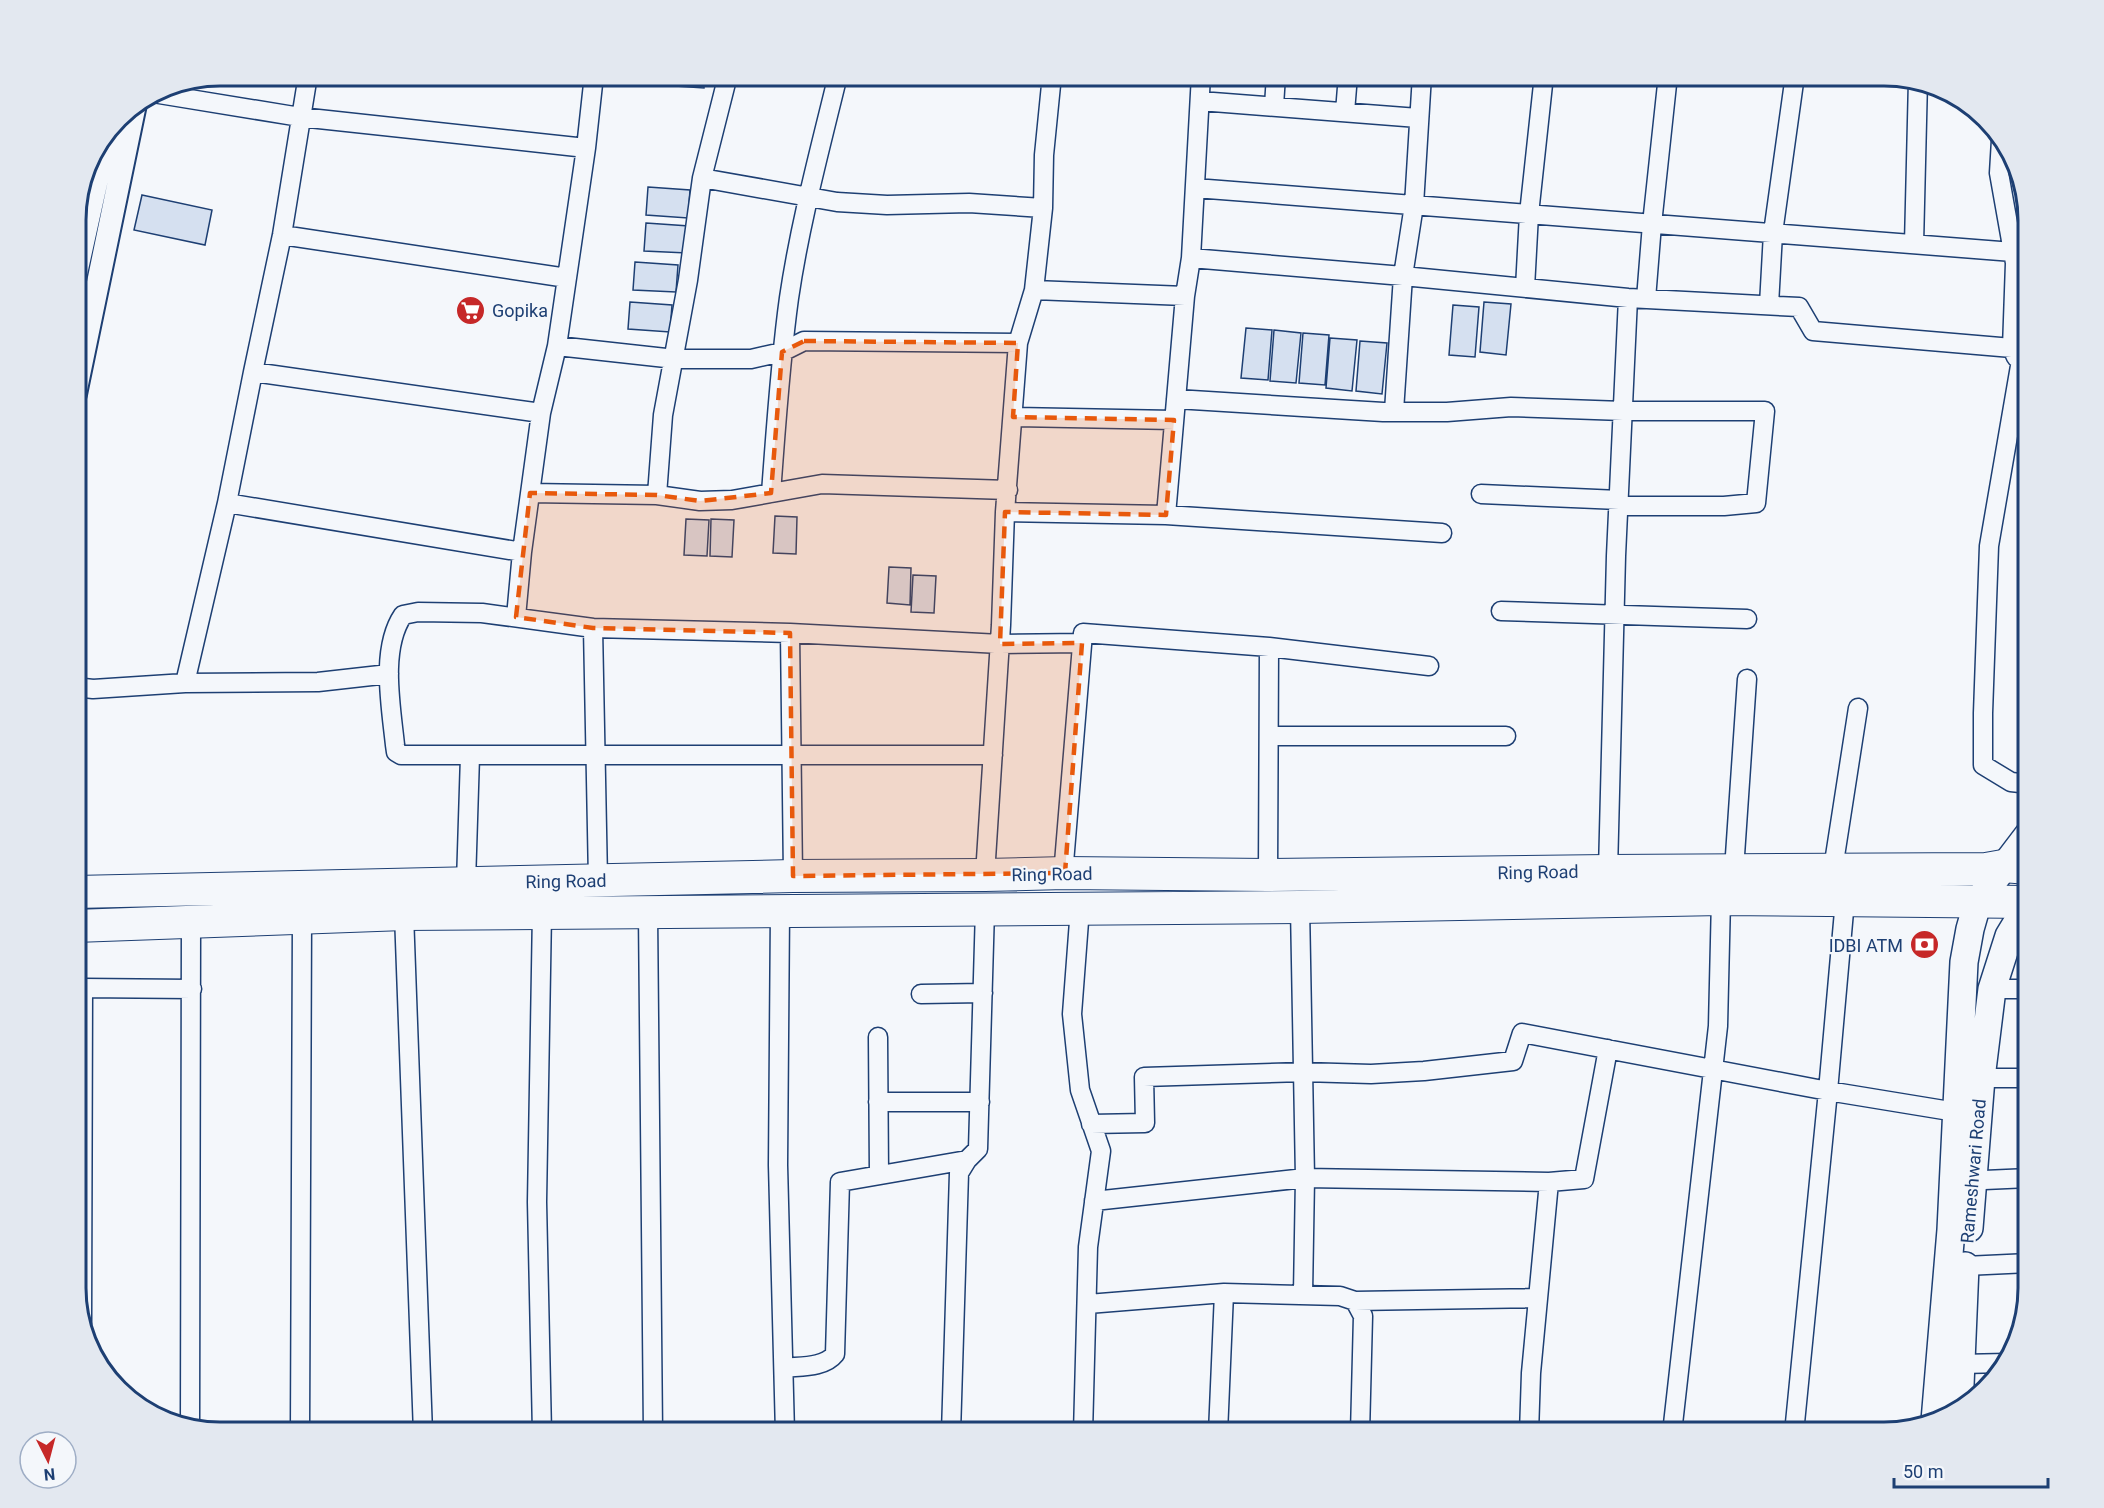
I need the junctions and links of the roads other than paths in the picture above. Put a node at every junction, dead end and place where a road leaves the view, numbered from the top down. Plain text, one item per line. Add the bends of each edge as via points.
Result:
1 (1051, 85) edge
2 (1201, 85) edge
3 (1275, 85) edge
4 (1347, 85) edge
5 (1421, 85) edge
6 (1543, 85) edge
7 (1667, 85) edge
8 (1794, 85) edge
9 (306, 86) edge
10 (593, 86) edge
11 (725, 86) edge
12 (835, 86) edge
13 (1918, 90) edge
14 (169, 96) edge
15 (1200, 101) junction
16 (1274, 106) junction
17 (1346, 112) junction
18 (300, 117) junction
19 (1419, 118) junction
20 (132, 119) edge
21 (586, 148) junction
22 (2000, 151) edge
23 (103, 152) edge
24 (702, 178) junction
25 (1195, 188) junction
26 (808, 198) junction
27 (1414, 205) junction
28 (1043, 208) junction
29 (1529, 214) junction
30 (1652, 224) junction
31 (86, 228) edge
32 (1773, 233) junction
33 (282, 235) junction
34 (1914, 244) junction
35 (2013, 252) junction
36 (1191, 258) junction
37 (1403, 276) junction
38 (567, 278) junction
39 (1524, 288) junction
40 (1034, 290) junction
41 (1185, 296) junction
42 (1637, 298) junction
43 (1769, 305) junction
44 (86, 341) edge
45 (1018, 343) junction
46 (557, 346) junction
47 (2012, 348) junction
48 (782, 352) junction
49 (2018, 358) edge
50 (675, 359) junction
51 (253, 372) junction
52 (2018, 398) edge
53 (1176, 399) junction
54 (1394, 411) junction
55 (1623, 411) junction
56 (541, 413) junction
57 (1013, 417) junction
58 (1174, 420) junction
59 (1008, 490) junction
60 (530, 493) junction
61 (771, 494) junction
62 (1481, 494) dead end
63 (657, 495) junction
64 (227, 503) junction
65 (1618, 503) junction
66 (1005, 512) junction
67 (1166, 515) junction
68 (1442, 533) dead end
69 (522, 552) junction
70 (1501, 610) dead end
71 (1615, 616) junction
72 (516, 617) junction
73 (1747, 619) dead end
74 (593, 627) junction
75 (790, 633) junction
76 (1082, 643) junction
77 (1000, 644) junction
78 (1269, 647) junction
79 (1429, 666) dead end
80 (389, 674) junction
81 (1747, 679) dead end
82 (185, 683) junction
83 (86, 688) edge
84 (1858, 708) dead end
85 (1269, 736) junction
86 (1506, 736) dead end
87 (791, 754) junction
88 (993, 755) junction
89 (470, 756) junction
90 (596, 757) junction
91 (2018, 783) edge
92 (2016, 867) edge
93 (1833, 869) junction
94 (1734, 870) junction
95 (1608, 871) junction
96 (1065, 873) junction
97 (985, 875) junction
98 (1268, 875) junction
99 (793, 876) junction
100 (598, 880) junction
101 (466, 883) junction
102 (86, 892) edge
103 (1721, 899) junction
104 (1845, 900) junction
105 (1978, 901) junction
106 (2018, 902) edge
107 (1300, 907) junction
108 (1080, 908) junction
109 (985, 909) junction
110 (780, 910) junction
111 (542, 912) junction
112 (648, 913) junction
113 (404, 914) junction
114 (302, 918) junction
115 (191, 921) junction
116 (2018, 921) edge
117 (86, 926) edge
118 (86, 987) edge
119 (192, 989) junction
120 (1992, 989) junction
121 (2018, 989) edge
122 (983, 993) junction
123 (921, 994) dead end
124 (878, 1037) dead end
125 (1608, 1049) junction
126 (1713, 1070) junction
127 (1303, 1072) junction
128 (1981, 1078) junction
129 (2018, 1078) edge
130 (1828, 1091) junction
131 (878, 1102) junction
132 (980, 1102) junction
133 (1956, 1112) junction
134 (1091, 1124) junction
135 (967, 1160) junction
136 (879, 1175) junction
137 (1305, 1178) junction
138 (2018, 1178) edge
139 (1963, 1181) junction
140 (1549, 1182) junction
141 (1094, 1201) junction
142 (2018, 1264) edge
143 (1965, 1266) junction
144 (1224, 1293) junction
145 (1303, 1294) junction
146 (1538, 1298) junction
147 (1355, 1301) junction
148 (1088, 1304) junction
149 (1996, 1363) edge
150 (1960, 1364) junction
151 (783, 1368) junction
152 (1959, 1400) edge
153 (1936, 1412) edge
154 (190, 1419) edge
155 (300, 1422) edge
156 (423, 1422) edge
157 (542, 1422) edge
158 (653, 1422) edge
159 (785, 1422) edge
160 (951, 1422) edge
161 (1083, 1422) edge
162 (1218, 1422) edge
163 (1360, 1422) edge
164 (1529, 1422) edge
165 (1673, 1422) edge
166 (1795, 1422) edge

1 - 28 street
2 - 15 street
3 - 16 street
4 - 17 street
5 - 19 street
6 - 29 street
7 - 30 street
8 - 32 street
9 - 18 street
10 - 21 street
11 - 24 street
12 - 26 street
13 - 34 street
14 - 18 street
15 - 16 street
15 - 25 street
16 - 17 street
17 - 19 street
18 - 21 street
18 - 33 street
19 - 27 street
20 - 44 street
21 - 38 street
22 - 35 street via 1999,173
23 - 31 street
24 - 26 street
24 - 50 street
25 - 27 street
25 - 36 street
26 - 28 street via 887,206 969,203
26 - 48 street
27 - 29 street
27 - 37 street
28 - 40 street
29 - 30 street
29 - 39 street
30 - 32 street
30 - 42 street
32 - 34 street
32 - 43 street
33 - 38 street
33 - 51 street
34 - 35 street
35 - 47 street
36 - 37 street
36 - 41 street
37 - 39 street
37 - 54 street
38 - 46 street
39 - 42 street
40 - 41 street
40 - 45 street
41 - 53 street
42 - 43 street
42 - 55 street
43 - 47 street via 1799,307 1814,331
45 - 48 street via 804,341
45 - 57 street
46 - 50 street
46 - 56 street
47 - 49 street
48 - 50 street via 751,359
48 - 61 street
50 - 63 street via 663,415
51 - 56 street
51 - 64 street
52 - 91 street via 1989,546 1983,765
53 - 54 street
53 - 58 street
54 - 55 street via 1511,407
55 - 65 street
55 - 65 street via 1765,411 1756,503
56 - 60 street
57 - 58 street
57 - 59 street
58 - 67 street
59 - 61 street via 822,484
59 - 66 street
60 - 63 street
60 - 69 street
61 - 63 street via 700,501
62 - 65 street
64 - 69 street
64 - 82 street
65 - 71 street
66 - 67 street
66 - 77 street
67 - 68 street
69 - 72 street
70 - 71 street
71 - 73 street
71 - 95 street
72 - 74 street
72 - 80 street via 482,613 403,615 395,627
74 - 75 street
74 - 90 street
75 - 77 street
75 - 87 street
76 - 77 street
76 - 78 street via 1083,633
76 - 96 street
77 - 88 street
78 - 79 street
78 - 85 street
80 - 82 street via 318,682
80 - 89 street via 396,752
81 - 94 street
82 - 83 street
84 - 93 street
85 - 86 street
85 - 98 street
87 - 88 street
87 - 90 street
87 - 99 street
88 - 97 street
89 - 90 street
89 - 101 street
90 - 100 street
92 - 93 highway, Ring Road
92 - 105 main road
93 - 94 highway, Ring Road
94 - 95 highway, Ring Road
95 - 98 highway, Ring Road
96 - 97 highway, Ring Road
96 - 98 highway, Ring Road
97 - 99 highway, Ring Road
99 - 100 highway, Ring Road
100 - 101 highway, Ring Road
101 - 102 highway, Ring Road
103 - 104 highway, Ring Road
103 - 107 highway, Ring Road
103 - 126 street
104 - 105 highway, Ring Road
104 - 130 street
105 - 106 highway, Ring Road
105 - 133 main road via 1964,962
107 - 108 highway, Ring Road
107 - 127 street
108 - 109 highway, Ring Road
108 - 134 street via 1072,1014 1080,1090
109 - 110 highway, Ring Road
109 - 122 street
110 - 112 highway, Ring Road
110 - 151 street via 778,1165
111 - 112 highway, Ring Road
111 - 113 highway, Ring Road
111 - 157 street via 537,1202
112 - 158 street
113 - 114 highway, Ring Road
113 - 156 street
114 - 115 highway, Ring Road
114 - 155 street
115 - 117 highway, Ring Road
115 - 119 street
116 - 120 main road, Rameshwari Road
118 - 119 street
119 - 154 street
120 - 121 street
120 - 128 main road, Rameshwari Road
122 - 123 street
122 - 132 street
124 - 131 street
125 - 126 street
125 - 127 street via 1522,1033 1513,1061 1371,1074
125 - 140 street via 1584,1179
126 - 130 street
126 - 165 street
127 - 134 street via 1144,1077 1145,1123
127 - 137 street
128 - 129 street
128 - 139 main road, Rameshwari Road
130 - 133 street
130 - 166 street
131 - 132 street
131 - 136 street
132 - 135 street via 978,1149
133 - 139 main road
134 - 141 street via 1101,1151
135 - 136 street
135 - 160 street via 959,1173
136 - 151 street via 840,1182 835,1354 823,1363
137 - 140 street
137 - 141 street
137 - 145 street
138 - 139 street
139 - 143 main road, Rameshwari Road
139 - 153 main road
140 - 146 street
141 - 148 street via 1088,1247
142 - 143 street
143 - 150 main road, Rameshwari Road
144 - 145 street
144 - 148 street
144 - 162 street
145 - 147 street
146 - 147 street
146 - 164 street
147 - 163 street via 1363,1316
148 - 161 street
149 - 150 street
150 - 152 main road, Rameshwari Road
151 - 159 street

